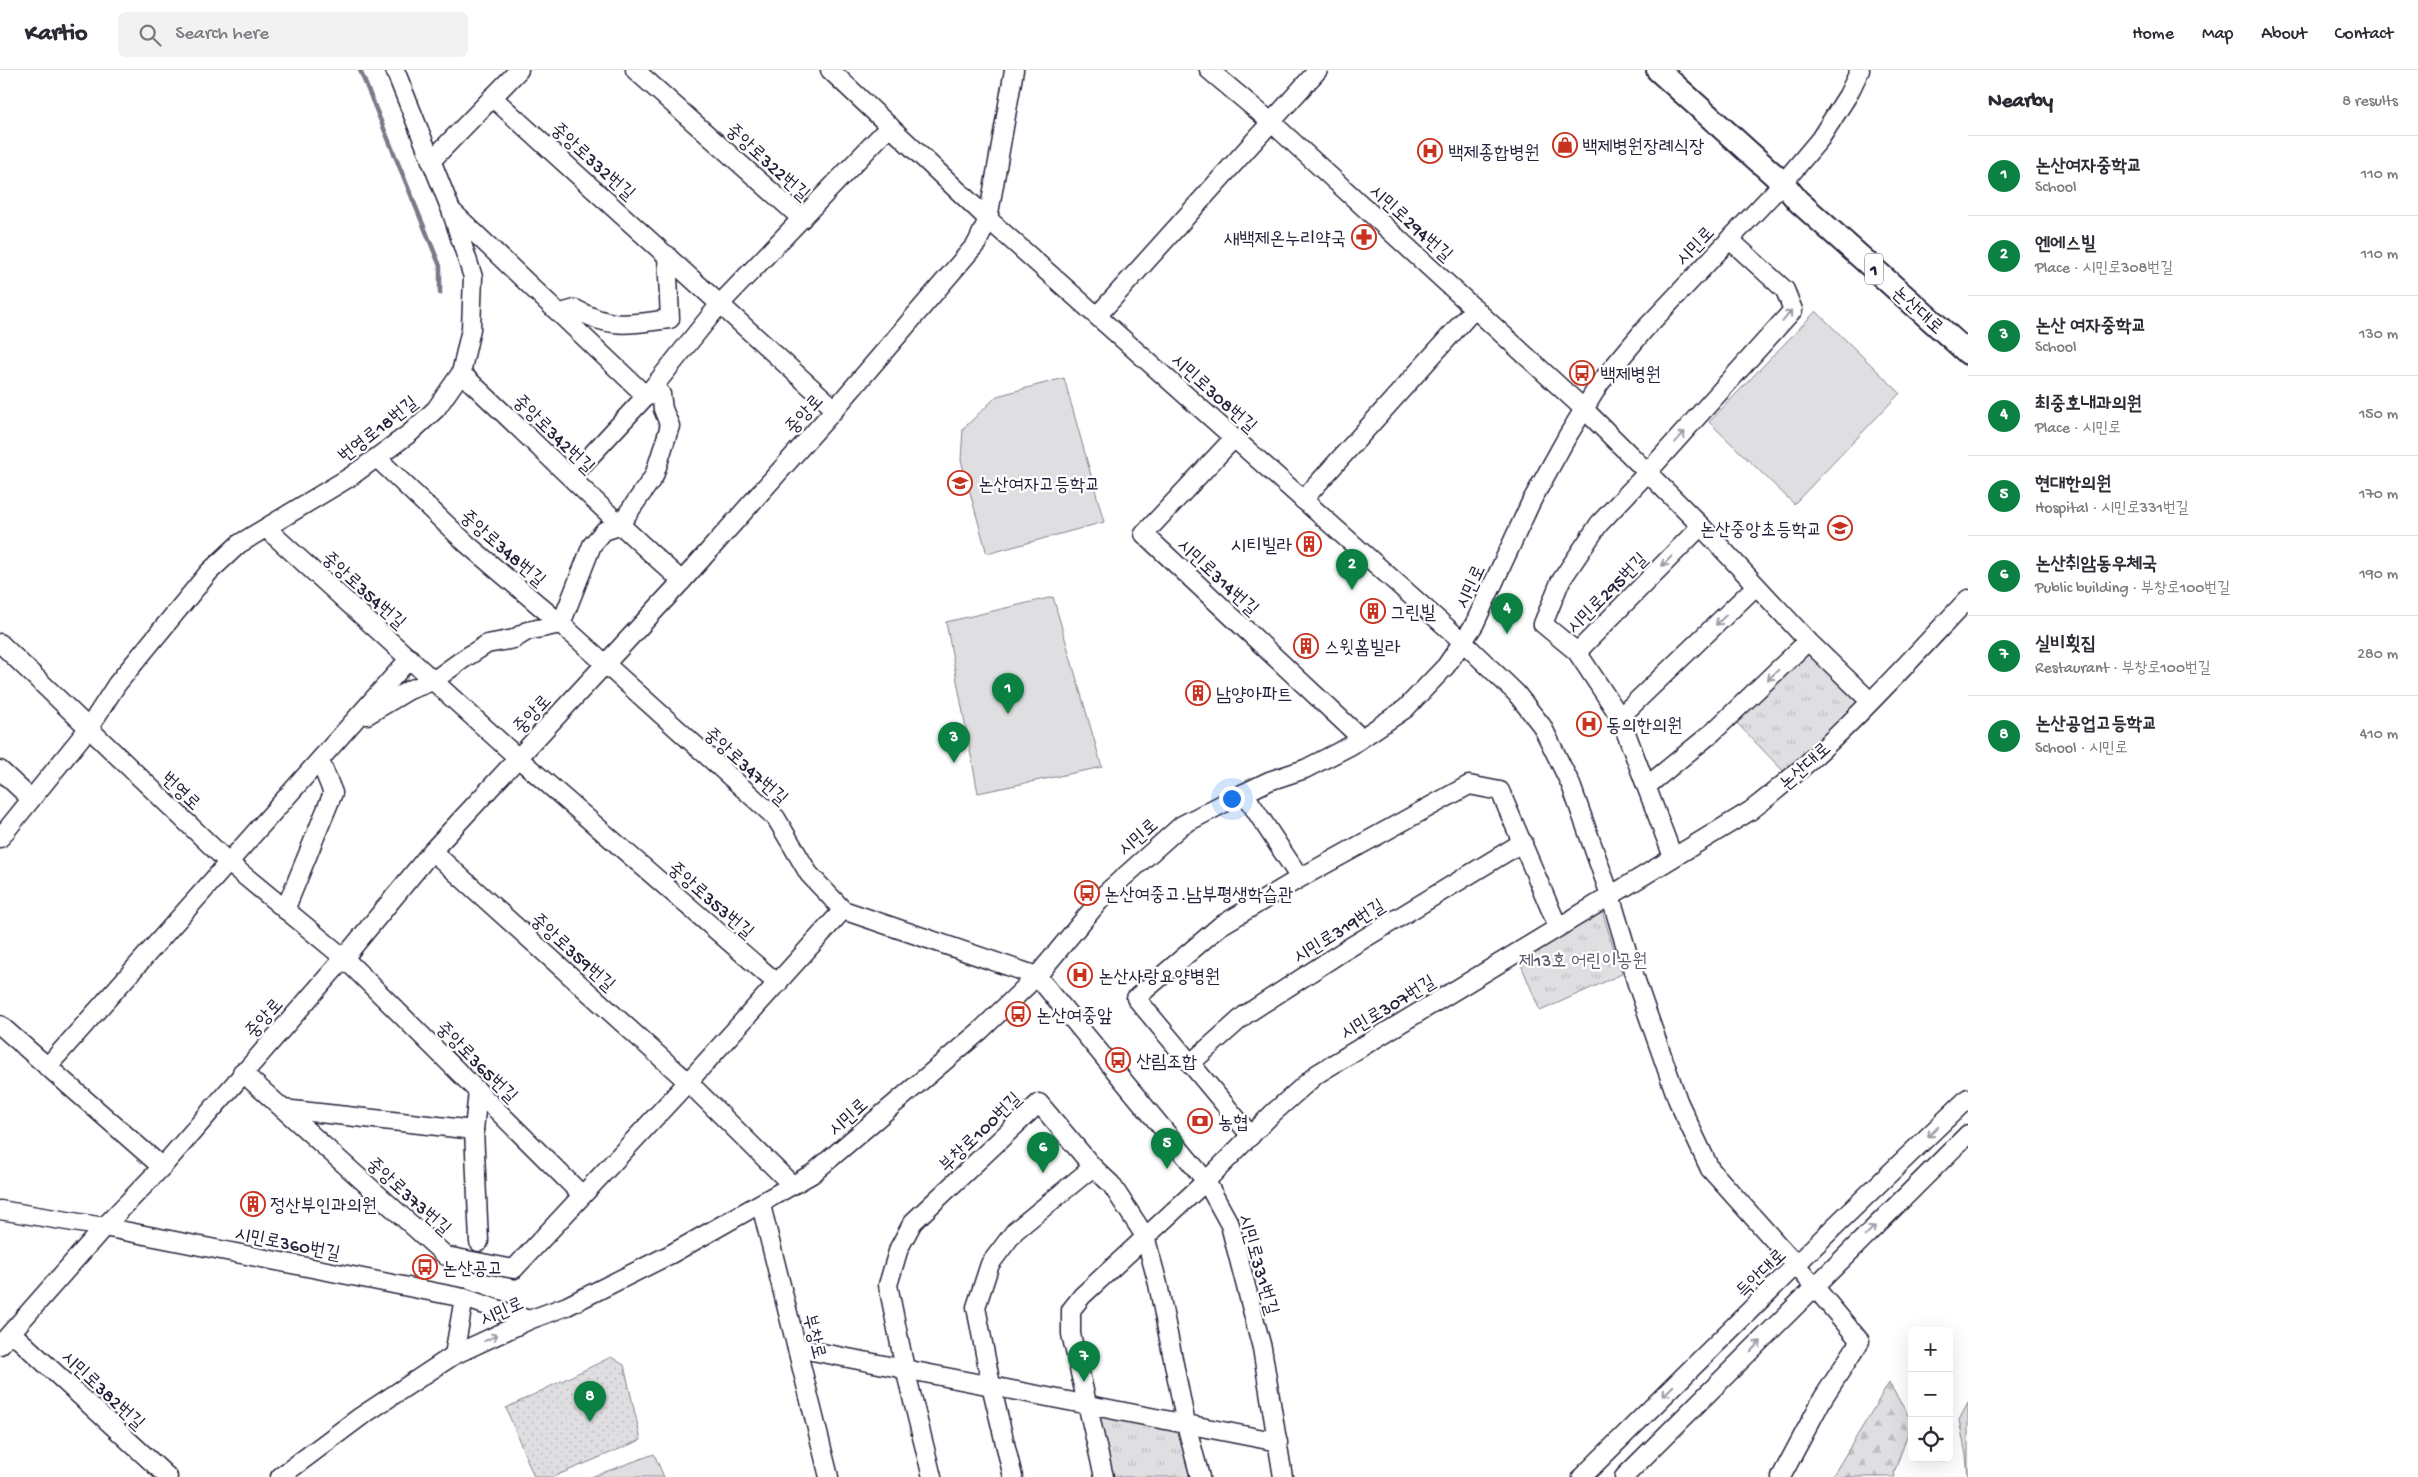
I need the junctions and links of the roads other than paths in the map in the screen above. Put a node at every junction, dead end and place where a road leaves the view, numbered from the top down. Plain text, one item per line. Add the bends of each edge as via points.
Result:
1 (395, 70) edge
2 (519, 70) edge
3 (635, 70) edge
4 (830, 70) edge
5 (1014, 70) edge
6 (1209, 70) edge
7 (1318, 70) edge
8 (1658, 70) edge
9 (1860, 70) edge
10 (492, 97) junction
11 (1271, 122) junction
12 (890, 126) junction
13 (431, 161) junction
14 (1783, 182) junction
15 (450, 210) junction
16 (802, 219) junction
17 (988, 219) junction
18 (1729, 239) junction
19 (667, 255) junction
20 (720, 304) junction
21 (1475, 308) junction
22 (561, 313) junction
23 (1097, 316) junction
24 (1968, 336) edge
25 (1968, 353) edge
26 (461, 373) junction
27 (646, 396) junction
28 (835, 409) junction
29 (1584, 409) junction
30 (1234, 438) junction
31 (377, 458) junction
32 (1647, 474) junction
33 (572, 477) junction
34 (1303, 500) junction
35 (619, 526) junction
36 (1701, 526) junction
37 (267, 528) junction
38 (682, 581) junction
39 (1756, 586) junction
40 (1968, 599) edge
41 (562, 624) junction
42 (1808, 641) junction
43 (1463, 642) junction
44 (0, 643) edge
45 (1577, 652) junction
46 (410, 658) junction
47 (605, 665) junction
48 (433, 681) junction
49 (1870, 701) junction
50 (1620, 717) junction
51 (349, 727) junction
52 (88, 729) junction
53 (1362, 738) junction
54 (518, 758) junction
55 (320, 761) junction
56 (0, 770) edge
57 (1647, 786) junction
58 (1244, 793) junction
59 (30, 798) junction
60 (0, 838) edge
61 (1523, 842) junction
62 (432, 851) junction
63 (1673, 857) junction
64 (229, 863) junction
65 (1300, 878) junction
66 (1610, 894) junction
67 (285, 910) junction
68 (842, 910) junction
69 (1558, 927) junction
70 (344, 958) junction
71 (1037, 976) junction
72 (778, 984) junction
73 (0, 1025) edge
74 (1191, 1063) junction
75 (47, 1067) junction
76 (242, 1072) junction
77 (688, 1082) junction
78 (478, 1091) junction
79 (1968, 1098) edge
80 (283, 1108) junction
81 (474, 1130) junction
82 (1968, 1134) edge
83 (1251, 1136) junction
84 (162, 1167) junction
85 (1093, 1167) junction
86 (1206, 1180) junction
87 (792, 1186) junction
88 (582, 1195) junction
89 (761, 1204) junction
90 (0, 1210) edge
91 (104, 1227) junction
92 (1145, 1236) junction
93 (479, 1242) dead end
94 (1797, 1266) junction
95 (1814, 1288) junction
96 (464, 1298) junction
97 (529, 1320) junction
98 (6, 1339) edge
99 (797, 1348) junction
100 (454, 1355) junction
101 (905, 1369) junction
102 (991, 1385) junction
103 (1087, 1403) junction
104 (1186, 1424) junction
105 (1278, 1442) junction
106 (168, 1477) edge
107 (280, 1477) edge
108 (829, 1477) edge
109 (932, 1477) edge
110 (1013, 1477) edge
111 (1104, 1477) edge
112 (1200, 1477) edge
113 (1283, 1477) edge
114 (1582, 1477) edge
115 (1624, 1477) edge
116 (1781, 1477) edge

1 - 13 street, 번영로18번길
2 - 10 street
3 - 16 street, 중앙로322번길
4 - 12 street
5 - 17 street, 중앙로
6 - 11 street, 시민로294번길
7 - 11 street
8 - 14 main road, 논산대로 / 1
9 - 14 street, 시민로 via 1820,139
10 - 13 street
10 - 19 street, 중앙로332번길
11 - 21 street, 시민로294번길
11 - 23 street
12 - 16 street, 중앙로322번길
12 - 17 street
13 - 15 street, 번영로18번길
14 - 18 street, 시민로
14 - 24 main road, 논산대로 / 1 via 1806,193
14 - 25 main road, 논산대로 / 1 via 1798,201
15 - 22 street
15 - 26 street, 번영로18번길 via 473,277 471,329
16 - 20 street
17 - 23 street, 시민로308번길
17 - 28 street, 중앙로 via 977,244
18 - 29 street, 시민로 via 1644,330 1600,383
32 -> 18 street, 시민로295번길 via 1793,310 1786,290
19 - 20 street, 중앙로332번길
19 - 22 street via 670,319 626,324 598,321 576,309
20 - 27 street
20 - 28 street, 중앙로332번길
21 - 29 street, 시민로294번길
21 - 34 street
22 - 27 street
23 - 30 street, 시민로308번길
26 - 31 street, 번영로18번길 via 436,409 410,434
26 - 33 street, 중앙로342번길
27 - 33 street
27 - 35 street via 661,394 670,426 654,476
28 - 38 street, 중앙로
29 - 32 street
29 - 43 street, 시민로 via 1531,502
30 - 34 street, 시민로308번길
30 - 53 street, 시민로314번길 via 1144,534
31 - 37 street, 번영로18번길
31 - 41 street, 중앙로348번길 via 467,544
32 - 36 street
32 - 45 street, 시민로295번길 via 1599,524 1560,582 1543,624
33 - 35 street, 중앙로342번길
34 - 43 street, 시민로308번길
35 - 38 street, 중앙로342번길
35 - 41 street via 604,531 592,545
36 - 39 street
36 -> 45 street, 시민로295번길
37 - 46 street, 중앙로354번길
37 - 52 street, 번영로18번길 via 239,544 209,572 117,684
38 - 47 street, 중앙로
39 - 42 street
39 -> 50 street
40 - 49 street, 논산대로
41 - 47 street, 중앙로348번길
41 - 48 street via 487,644
42 - 49 street
42 -> 57 street via 1713,732
43 - 53 street, 시민로 via 1446,666 1405,709
43 - 66 street via 1516,693 1542,726 1571,785
44 - 52 street, 번영로
45 - 50 street
46 - 48 street, 중앙로354번길
46 - 51 street
47 - 54 street, 중앙로
47 - 68 street, 중앙로347번길 via 776,818 809,874
48 - 51 street via 409,690
48 - 54 street, 중앙로354번길
49 - 63 street, 논산대로 via 1776,791 1750,811
50 - 57 street
51 - 55 street
52 - 59 street, 번영로18번길
52 - 64 street, 번영로
53 - 58 street, 시민로 via 1305,769
54 - 62 street, 중앙로
54 - 72 street, 중앙로353번길
55 - 64 street
55 - 67 street via 333,793
56 - 59 street
57 - 63 street
58 - 65 street
58 - 71 street, 시민로 via 1182,825 1146,854 1106,893
59 - 60 street, 번영로18번길
61 - 65 street via 1500,791 1469,785
61 - 69 street
61 - 74 street, 시민로319번길 via 1245,1015
62 - 70 street, 중앙로
62 - 77 street, 중앙로359번길
63 - 66 street, 논산대로
64 - 67 street, 번영로
64 - 75 street
65 - 74 street via 1220,926 1136,998
66 - 69 street, 시민로307번길
66 - 94 street via 1637,984 1678,1100 1710,1169
67 - 70 street, 번영로
68 - 71 street, 중앙로347번길
68 - 72 street
69 - 83 street, 시민로307번길 via 1318,1074
70 - 76 street, 중앙로
70 - 78 street, 중앙로365번길
71 - 86 street, 시민로331번길
71 - 87 street, 시민로 via 980,1031 812,1174
72 - 77 street
73 - 75 street
74 - 83 street
75 - 84 street
76 - 80 street, 중앙로373번길
76 - 84 street, 중앙로
77 - 87 street, 중앙로359번길
77 - 88 street
78 - 81 street
78 - 88 street, 중앙로365번길
79 -> 94 street, 득안대로
80 - 81 street
80 - 88 street, 중앙로373번길 via 446,1256 514,1269
81 - 93 street
95 -> 82 street
83 - 86 street, 시민로307번길
84 - 91 street, 중앙로
85 - 92 street via 1111,1184
85 - 101 street, 부창로100번길 via 1039,1103 913,1222 888,1285
85 - 102 street via 1015,1230 990,1264 976,1307
86 - 92 street
86 - 105 street, 시민로331번길 via 1230,1225 1262,1348
87 - 89 street, 시민로
89 - 97 street, 시민로 via 671,1254 567,1306
89 - 99 street, 부창로
90 - 91 street, 시민로360번길
91 - 96 street, 시민로360번길
91 - 98 street, 중앙로
92 - 103 street via 1071,1310 1071,1334
92 - 104 street
94 - 95 street
94 -> 114 street, 득안대로
115 -> 95 street
95 - 116 street via 1860,1341
96 - 97 street, 시민로360번길
96 - 100 street
100 -> 97 street, 시민로
98 - 106 street, 시민로382번길
99 - 101 street
99 - 108 street, 부창로
100 - 107 street, 시민로
101 - 102 street
101 - 109 street
102 - 103 street
102 - 110 street
103 - 104 street
103 - 111 street
104 - 105 street
104 - 112 street
105 - 113 street, 시민로331번길

